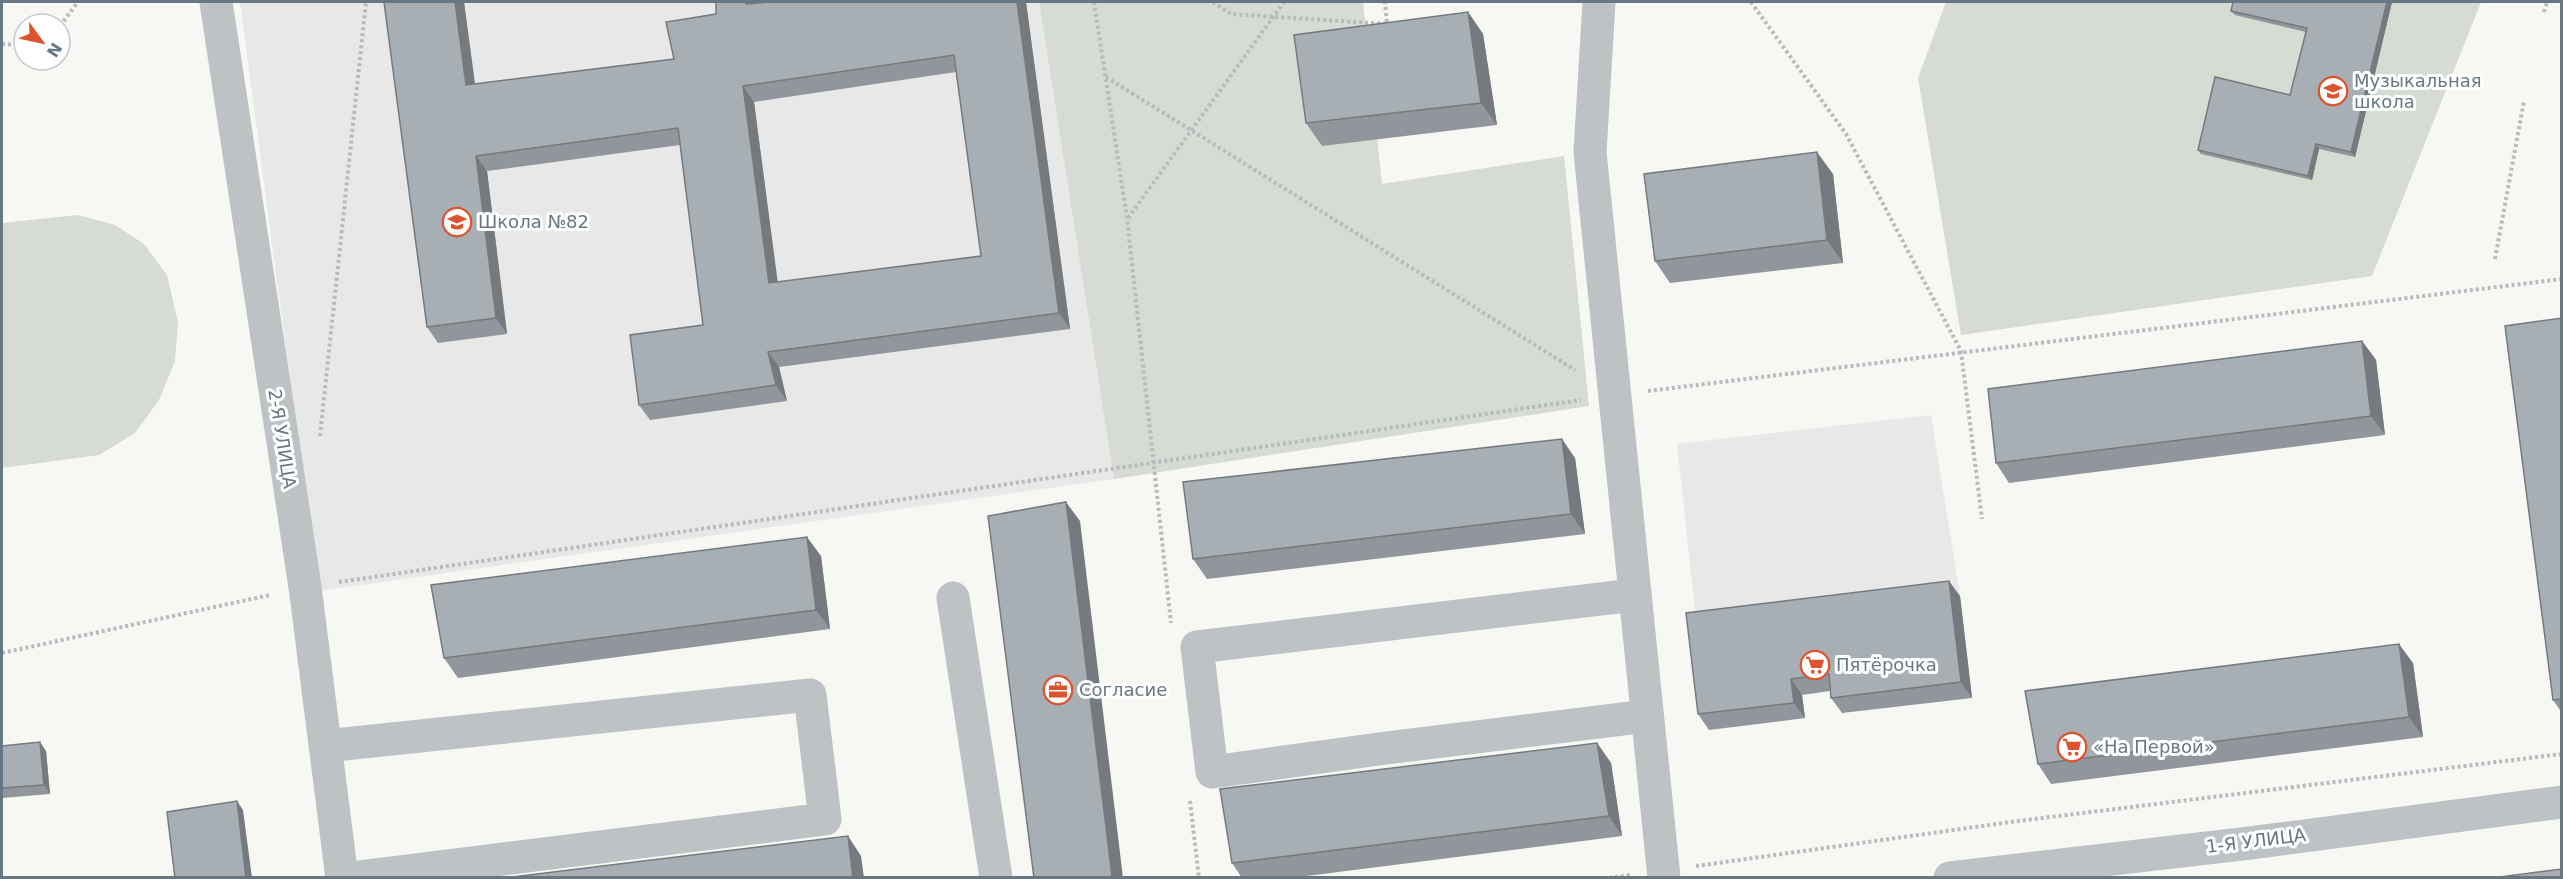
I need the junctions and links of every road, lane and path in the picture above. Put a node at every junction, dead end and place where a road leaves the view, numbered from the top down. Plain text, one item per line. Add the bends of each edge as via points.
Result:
1 (216, 2) edge
2 (366, 2) edge
3 (1094, 2) edge
4 (1213, 2) edge
5 (1284, 2) edge
6 (1385, 2) edge
7 (1599, 2) edge
8 (1751, 2) edge
9 (2547, 2) edge
10 (2544, 12) dead end
11 (1273, 17) junction
12 (1105, 77) junction
13 (2524, 101) dead end
14 (1191, 130) junction
15 (1127, 218) junction
16 (2495, 259) dead end
17 (2562, 279) edge
18 (1961, 351) junction
19 (1616, 395) junction
20 (319, 447) dead end
21 (1154, 461) junction
22 (1982, 519) dead end
23 (305, 587) junction
24 (1634, 595) junction
25 (953, 598) dead end
26 (1172, 628) dead end
27 (2, 653) edge
28 (1647, 716) junction
29 (325, 746) junction
30 (2562, 754) edge
31 (1190, 794) dead end
32 (2562, 802) edge
33 (1663, 874) edge
34 (342, 878) edge
35 (350, 878) edge
36 (996, 878) edge
37 (1199, 878) edge
38 (1610, 878) edge
39 (1950, 878) edge

1 - 23 street, 2-Я УЛИЦА
2 - 20 path
3 - 12 path
4 - 11 path via 1231,14
5 - 11 path
6 - 11 path via 1387,24
7 - 19 street via 1590,152
8 - 18 path via 1846,134
9 - 10 path
11 - 14 path
12 - 14 path
12 - 15 path
13 - 16 path
14 - 15 path
14 - 19 path
15 - 21 path
17 - 18 path
18 - 19 path
18 - 22 path
19 - 21 path
19 - 24 street
21 - 23 path
21 - 26 path
23 - 27 path
23 - 29 street, 2-Я УЛИЦА
24 - 28 street
24 - 28 street via 1197,647 1212,772
25 - 36 street
28 - 33 street
29 - 34 street, 2-Я УЛИЦА
29 - 35 street via 810,695 825,819
30 - 33 path via 2018,821
31 - 37 path
32 - 39 street, 1-Я УЛИЦА
33 - 38 path

